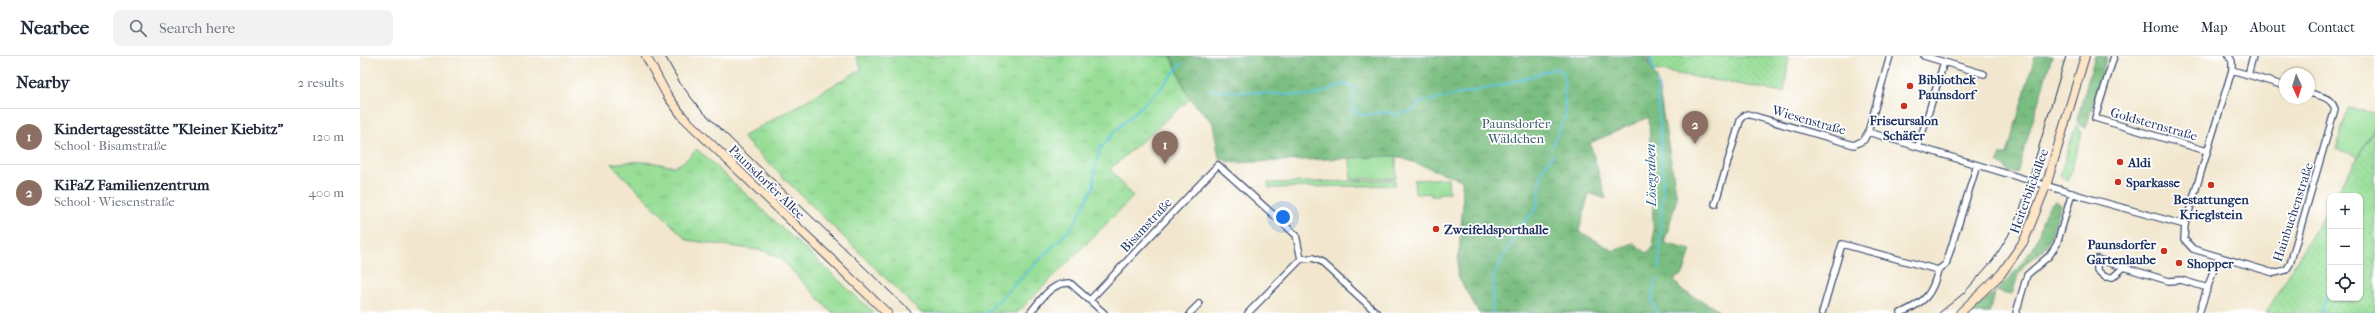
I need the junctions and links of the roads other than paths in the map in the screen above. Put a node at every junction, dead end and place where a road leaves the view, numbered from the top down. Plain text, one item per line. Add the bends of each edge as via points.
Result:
1 (646, 56) edge
2 (1890, 56) edge
3 (1924, 56) edge
4 (2085, 56) edge
5 (2114, 56) edge
6 (2229, 56) edge
7 (2253, 56) edge
8 (1944, 62) junction
9 (2232, 70) junction
10 (1984, 74) dead end
11 (2248, 75) junction
12 (2279, 84) edge
13 (2315, 95) edge
14 (1868, 132) junction
15 (1918, 147) junction
16 (2207, 151) junction
17 (1977, 165) junction
18 (2046, 186) junction
19 (2072, 193) junction
20 (1715, 204) dead end
21 (2185, 225) junction
22 (2184, 239) joint
23 (2218, 257) junction
24 (1301, 259) junction
25 (2124, 267) junction
26 (1938, 270) junction
27 (2208, 288) junction
28 (1090, 300) junction
29 (1199, 304) dead end
30 (887, 313) edge
31 (1030, 313) edge
32 (1104, 313) edge
33 (1190, 313) edge
34 (1248, 313) edge
35 (1377, 313) edge
36 (1822, 313) edge
37 (1901, 313) edge
38 (1960, 313) edge
39 (2016, 313) edge
40 (2199, 313) edge

1 - 30 main road, Paunsdorfer Allee via 683,118
2 - 14 street
3 - 8 street
4 - 18 main road, Heiterblickallee
5 - 16 street, Goldsternstraße via 2095,118
6 - 9 street
7 - 11 street
8 - 10 street
8 - 15 street
9 - 11 street
9 - 16 street, Goldsternstraße
11 - 12 street
13 - 23 street, Hainbuchenstraße via 2328,99 2335,109 2290,264 2286,270 2274,273
14 - 15 street
14 - 20 street, Wiesenstraße via 1864,140 1854,145 1743,115
15 - 17 street
16 - 21 street, Goldsternstraße
17 - 18 street
17 - 26 street via 1946,264
18 - 19 street
18 - 38 main road, Heiterblickallee via 2031,225 2014,257 1990,286
19 - 21 street
19 - 39 street via 2057,244 2049,256 2027,275
21 - 22 street, Goldsternstraße
22 - 23 street, Hainbuchenstraße via 2193,249
23 - 27 street
24 - 28 street, Bisamstraße via 1296,235 1218,165
24 - 34 street
24 - 35 street via 1314,258 1320,261
25 - 25 street via 2111,263 2097,259 2097,270 2104,277 2113,277
25 - 27 street via 2169,281 2181,280
26 - 36 street via 1842,244
26 - 37 street via 1928,296
27 - 40 street
28 - 31 street via 1070,282 1064,282 1054,285
28 - 32 street
29 - 33 street

